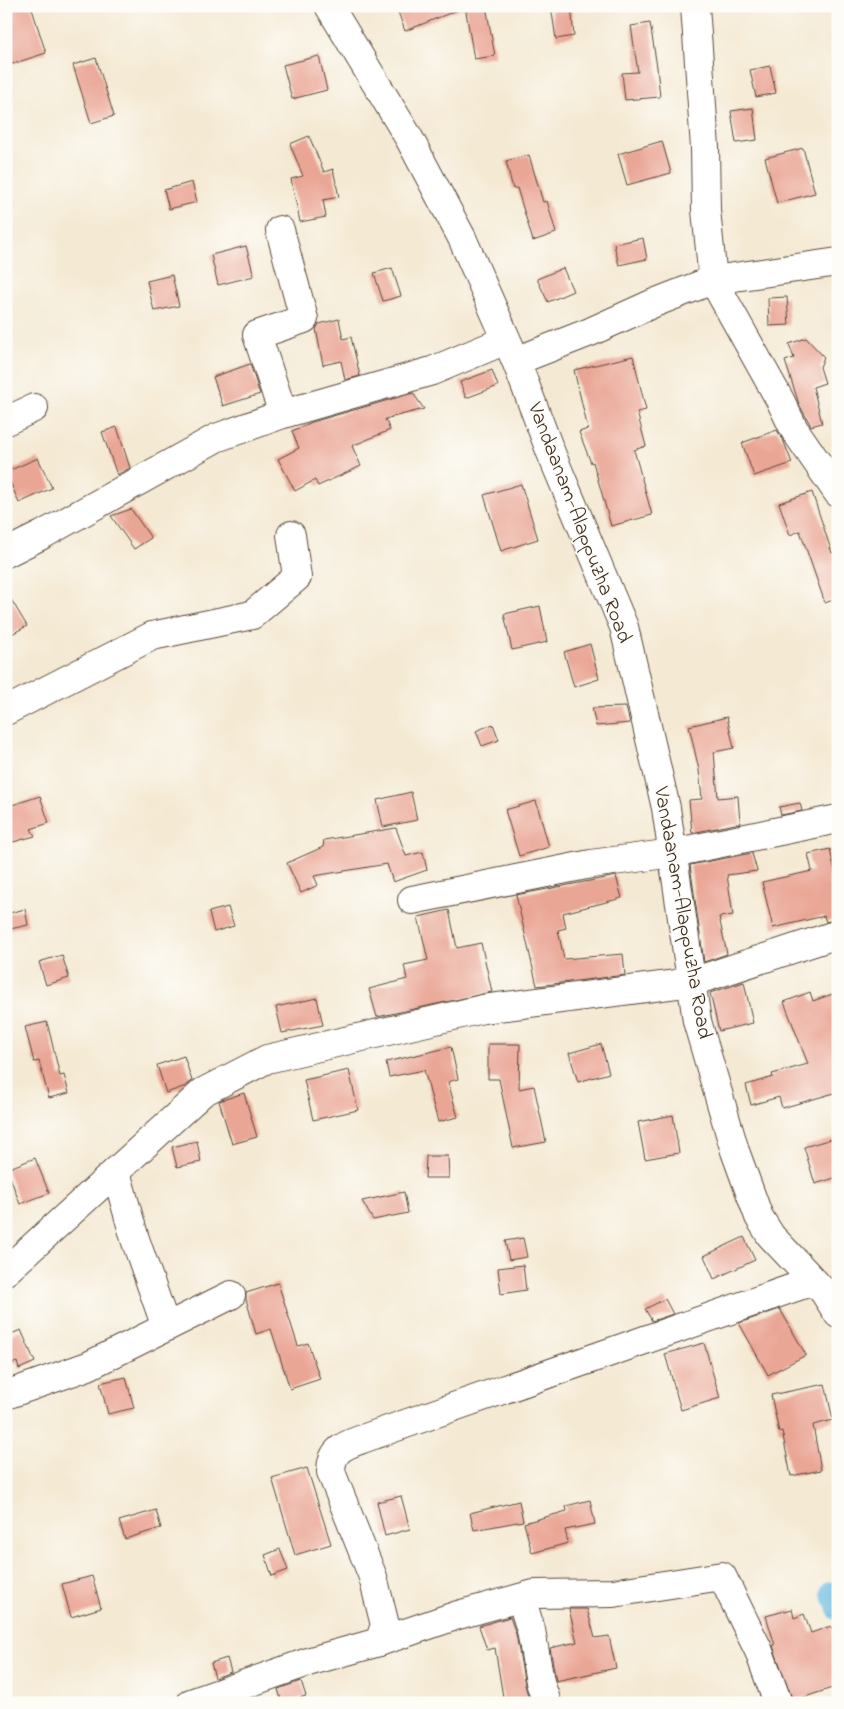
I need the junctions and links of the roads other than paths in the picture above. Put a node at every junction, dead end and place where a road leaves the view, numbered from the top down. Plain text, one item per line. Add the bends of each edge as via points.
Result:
1 (329, 6) edge
2 (695, 6) edge
3 (280, 230) dead end
4 (838, 262) edge
5 (713, 280) junction
6 (511, 351) junction
7 (34, 408) dead end
8 (283, 414) junction
9 (6, 422) edge
10 (838, 493) edge
11 (291, 535) dead end
12 (6, 553) edge
13 (6, 711) edge
14 (838, 819) edge
15 (673, 853) junction
16 (412, 900) dead end
17 (838, 934) edge
18 (692, 982) junction
19 (116, 1172) junction
20 (6, 1271) edge
21 (813, 1281) junction
22 (231, 1295) dead end
23 (838, 1314) edge
24 (166, 1327) junction
25 (6, 1395) edge
26 (521, 1598) junction
27 (378, 1642) junction
28 (190, 1703) edge
29 (547, 1703) edge
30 (778, 1703) edge

1 - 6 street, Vandaanam-Alappuzha Road via 408,138 457,229
2 - 5 street
3 - 8 street via 304,319 257,335
4 - 5 street
5 - 6 street via 590,332
5 - 10 street via 794,428
6 - 8 street via 432,370
6 - 15 street, Vandaanam-Alappuzha Road via 624,627 666,808
7 - 9 street
8 - 12 street via 216,438
11 - 13 street via 297,577 252,614 152,636
14 - 15 street
15 - 16 street via 591,864
15 - 18 street, Vandaanam-Alappuzha Road
17 - 18 street
18 - 19 street via 483,1009 267,1059 204,1092
18 - 21 street, Vandaanam-Alappuzha Road via 697,1020 735,1150 759,1217 771,1236
19 - 20 street
19 - 24 street
21 - 23 street, Vandaanam-Alappuzha Road
21 - 27 street via 337,1451 332,1472 373,1577 386,1625
22 - 24 street
24 - 25 street via 88,1366
26 - 27 street
26 - 29 street
26 - 30 street via 534,1594 613,1593 722,1576 758,1649
27 - 28 street via 311,1661

